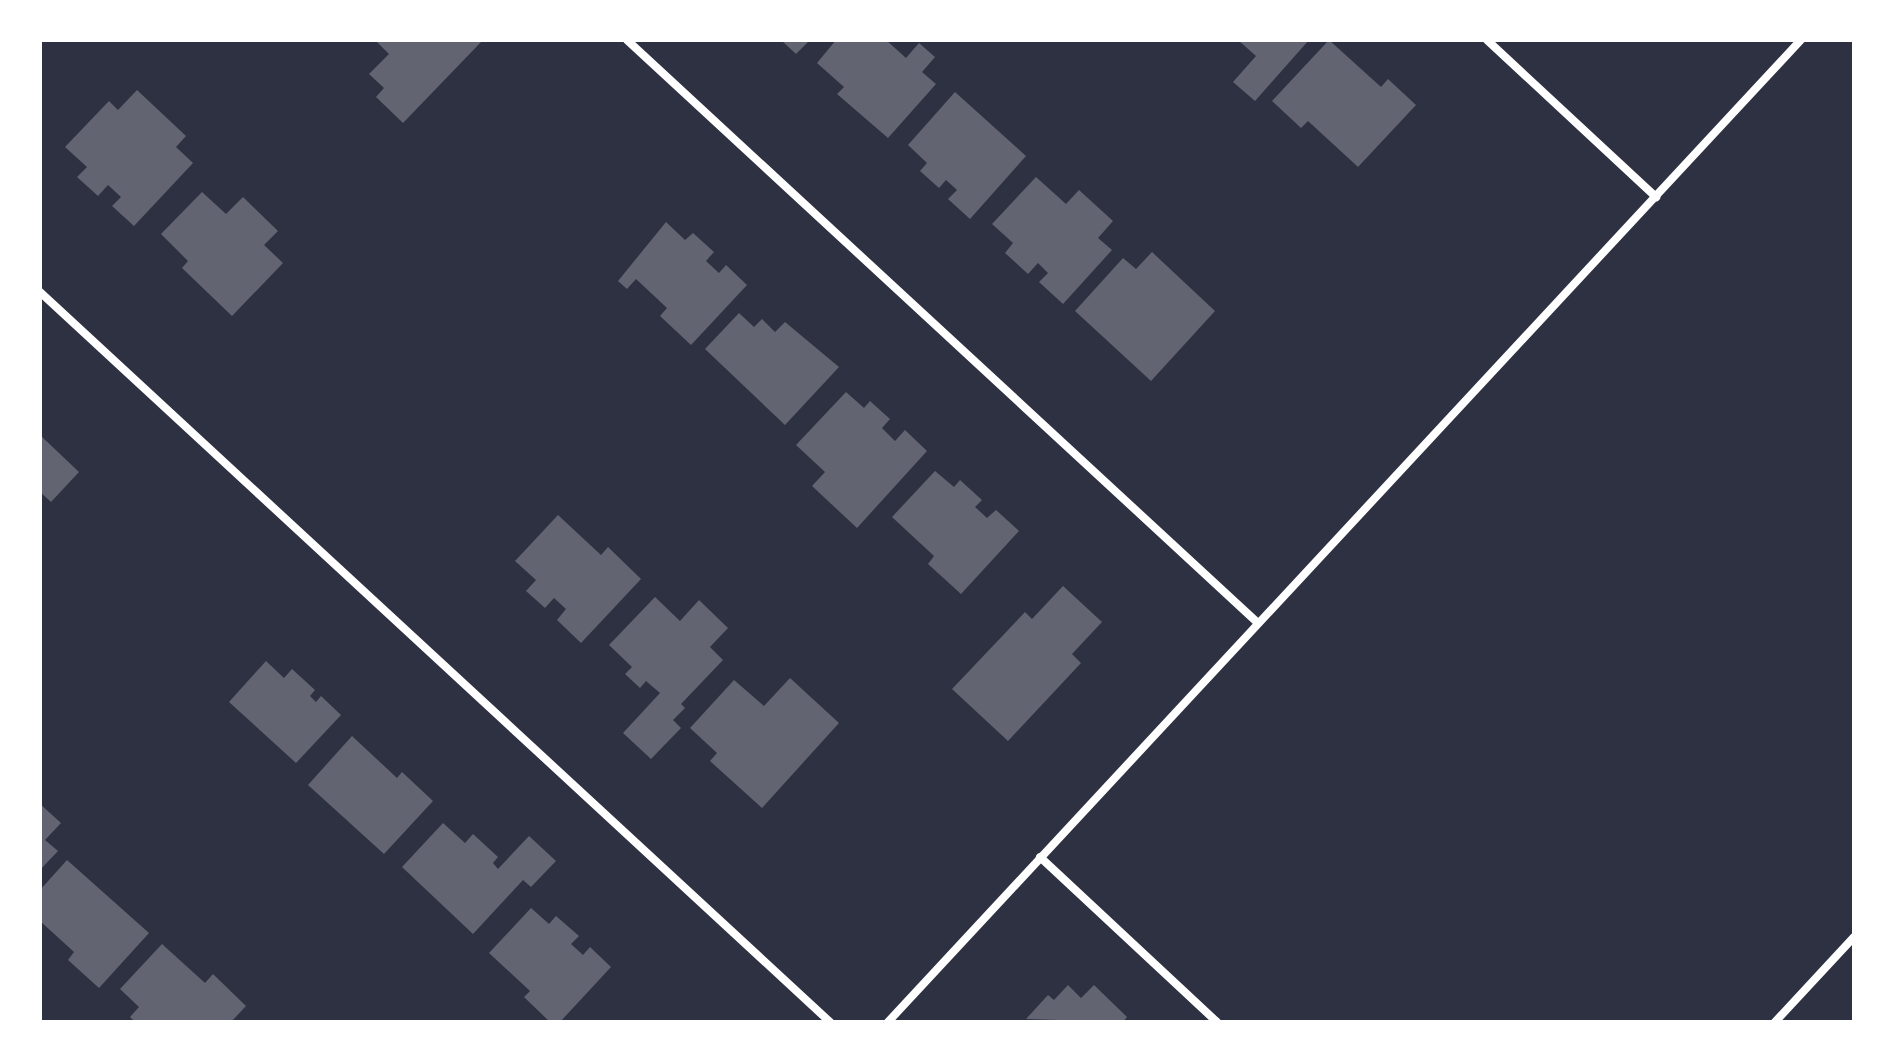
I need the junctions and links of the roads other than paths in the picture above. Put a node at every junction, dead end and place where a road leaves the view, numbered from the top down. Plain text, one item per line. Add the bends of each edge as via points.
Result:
1 (627, 40) edge
2 (1487, 40) edge
3 (1801, 40) edge
4 (1656, 197) junction
5 (40, 292) edge
6 (1258, 623) junction
7 (1040, 857) junction
8 (1854, 937) edge
9 (830, 1022) edge
10 (888, 1022) edge
11 (1217, 1022) edge
12 (1775, 1022) edge

1 - 6 street
2 - 4 street
3 - 4 street
4 - 6 street
5 - 9 street
6 - 7 street
7 - 10 street
7 - 11 street
8 - 12 street

